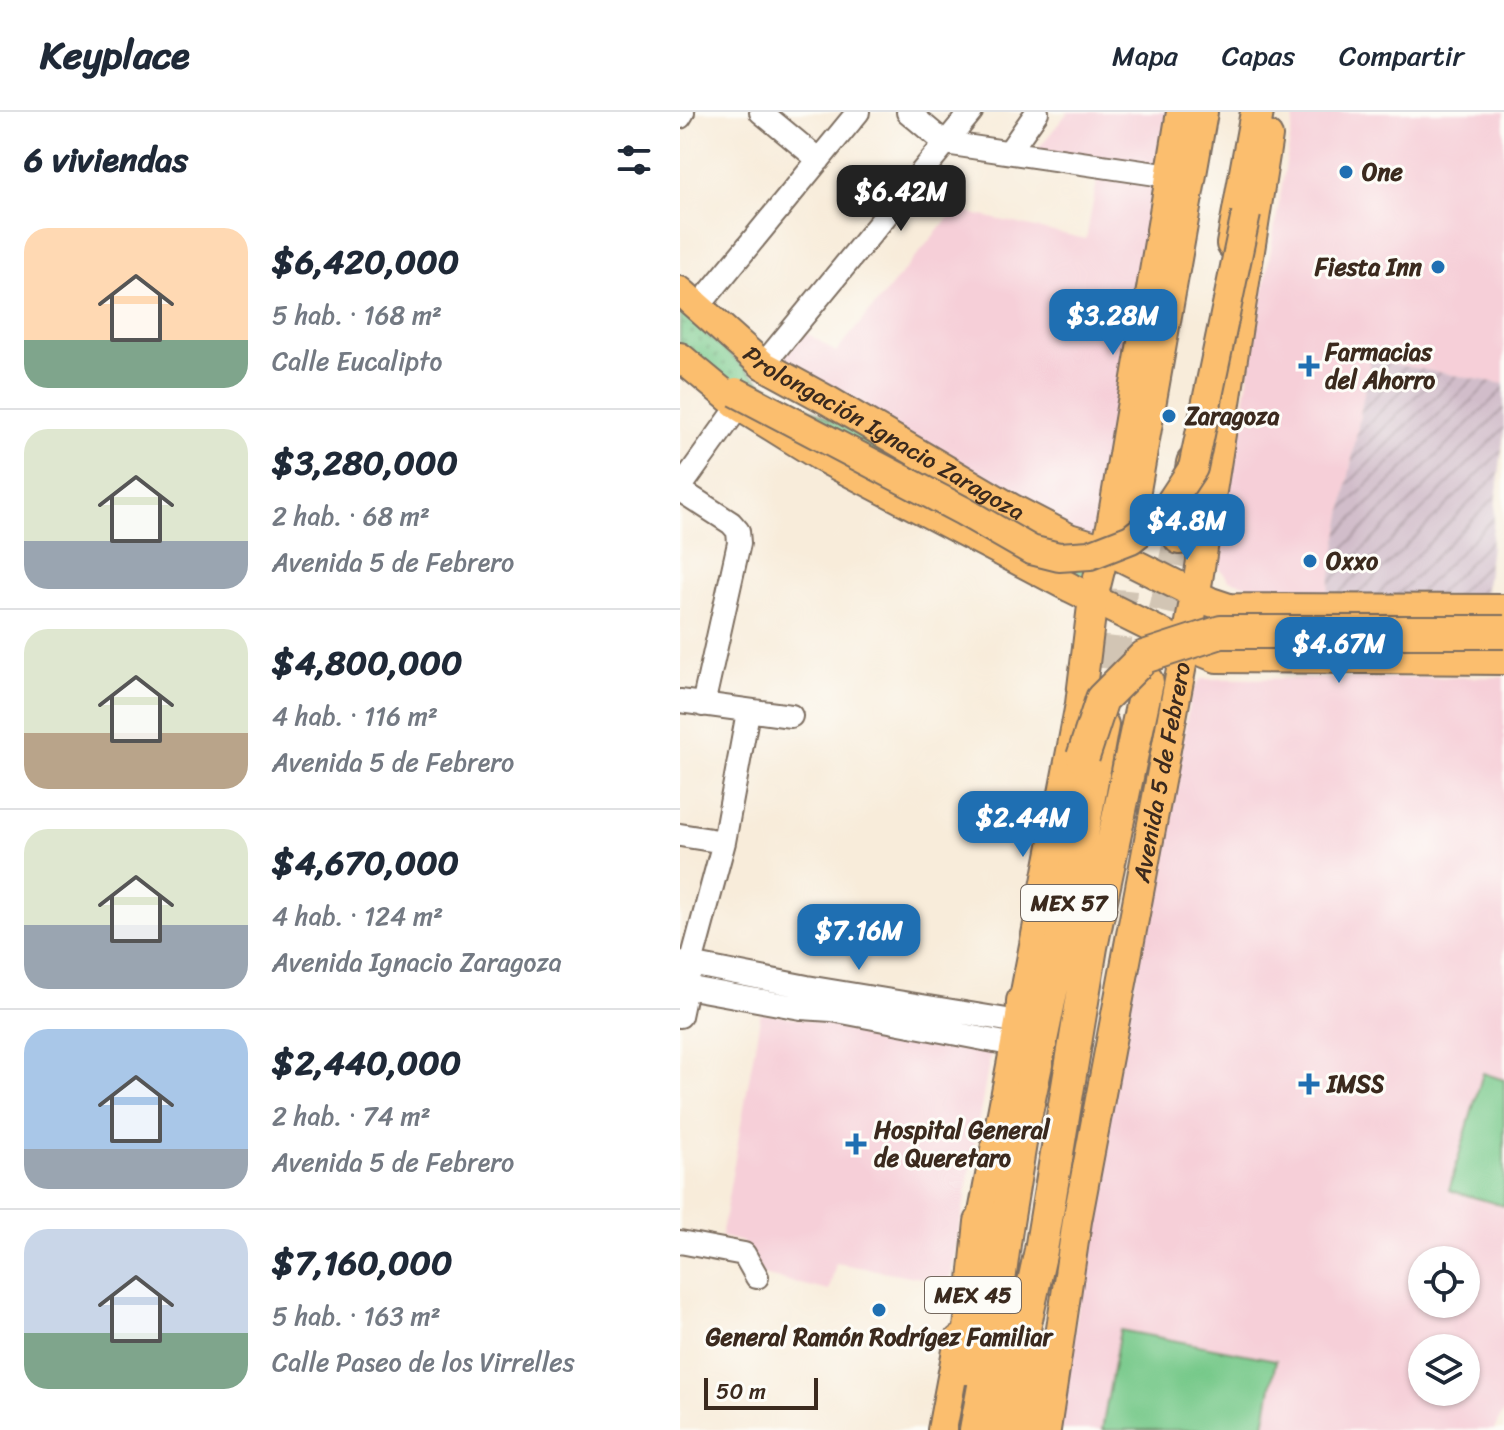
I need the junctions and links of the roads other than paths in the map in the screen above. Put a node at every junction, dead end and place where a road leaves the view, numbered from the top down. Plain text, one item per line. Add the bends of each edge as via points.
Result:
1 (761, 112) edge
2 (858, 112) edge
3 (908, 112) edge
4 (971, 112) edge
5 (1037, 112) edge
6 (1181, 112) edge
7 (1201, 112) edge
8 (1266, 115) edge
9 (945, 143) junction
10 (1009, 152) junction
11 (819, 160) junction
12 (1170, 176) junction
13 (689, 299) edge
14 (680, 357) edge
15 (763, 365) junction
16 (738, 399) junction
17 (829, 401) junction
18 (805, 448) junction
19 (680, 489) edge
20 (1128, 524) tunnel mouth
21 (1180, 538) tunnel mouth
22 (1105, 549) junction
23 (1196, 596) junction
24 (1093, 598) junction
25 (1504, 611) edge
26 (1504, 632) edge
27 (1186, 645) junction
28 (1504, 658) edge
29 (1113, 669) tunnel mouth
30 (1147, 682) tunnel mouth
31 (680, 701) edge
32 (703, 705) junction
33 (748, 712) junction
34 (791, 716) dead end
35 (680, 835) edge
36 (724, 842) junction
37 (686, 963) edge
38 (683, 987) edge
39 (680, 1016) edge
40 (1019, 1023) junction
41 (1021, 1137) junction
42 (994, 1225) junction
43 (680, 1242) edge
44 (1041, 1250) junction
45 (757, 1277) dead end
46 (942, 1430) edge
47 (956, 1430) edge
48 (976, 1430) edge
49 (1002, 1430) edge
50 (1028, 1430) edge
51 (1046, 1430) edge

1 - 11 street
2 - 11 street
3 - 9 street
4 - 9 street
5 - 10 street
6 - 12 main road
7 - 20 highway
8 - 16 main road, bridge via 1193,468 1162,515 1131,539 1090,555 1059,557 1031,550
8 - 21 highway
8 - 23 main road, Avenida 5 de Febrero
9 - 10 street
9 - 15 street
10 - 12 street
11 - 13 street
12 - 22 main road
13 - 15 main road, Prolongación Ignacio Zaragoza
14 - 16 main road
15 - 17 main road, Prolongación Ignacio Zaragoza
16 - 18 main road, Prolongación Ignacio Zaragoza
16 - 19 street
17 - 18 main road
17 - 22 main road, Prolongación Ignacio Zaragoza via 1013,509 1069,538
18 - 24 main road, Prolongación Ignacio Zaragoza
19 - 32 street via 738,531
22 - 23 main road, Prolongación Ignacio Zaragoza
22 - 24 main road
23 - 25 main road, Prolongación Ignacio Zaragoza via 1229,608
23 - 27 main road, Avenida 5 de Febrero
24 - 27 main road, Prolongación Ignacio Zaragoza
24 - 40 main road via 1080,704
25 - 28 main road via 1487,623 1485,635 1492,651
26 - 41 highway, bridge via 1221,632 1144,657 1102,699 1083,757 1038,981
27 - 28 main road, Prolongación Ignacio Zaragoza via 1217,658
27 - 51 main road, Avenida 5 de Febrero via 1077,1221
29 - 41 highway, MEX 57
30 - 44 highway, Avenida 5 de Febrero / MEX 57 via 1091,947
31 - 32 street
32 - 33 street
33 - 34 street
33 - 36 street
35 - 36 street
36 - 37 street
37 - 38 street
37 - 40 street
38 - 39 street
38 - 40 street via 801,1008
40 - 41 highway, MEX 57
40 - 42 main road
41 - 42 highway, MEX 57
42 - 46 main road
42 - 47 highway, MEX 45
42 - 48 highway, MEX 57 via 987,1370
43 - 45 street via 744,1254
44 - 49 highway, Avenida 5 de Febrero / MEX 57
44 - 50 highway, MEX 45

